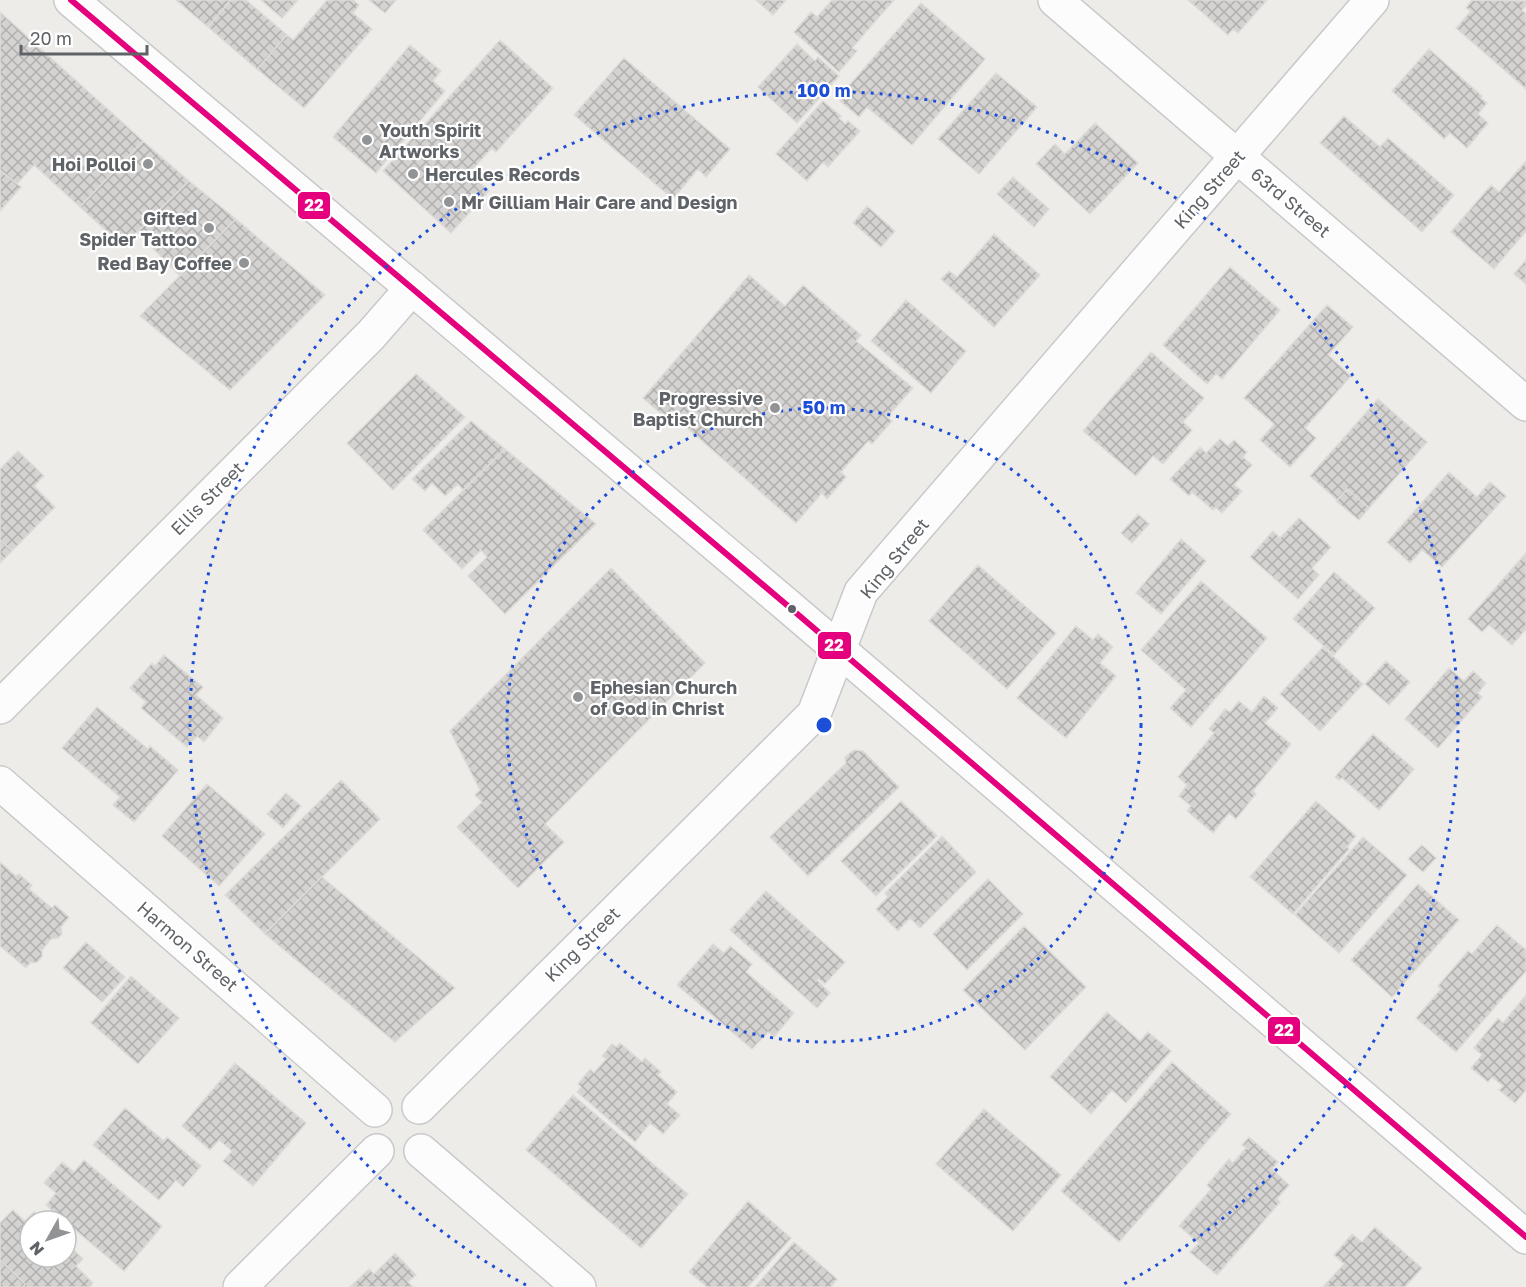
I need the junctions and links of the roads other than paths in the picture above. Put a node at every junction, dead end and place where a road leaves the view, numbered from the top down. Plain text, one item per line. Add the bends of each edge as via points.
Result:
1 (71, 0) edge
2 (1055, 0) edge
3 (1372, 0) edge
4 (1237, 156) junction
5 (412, 288) junction
6 (1526, 404) edge
7 (838, 649) junction
8 (0, 707) edge
9 (0, 783) edge
10 (418, 1107) junction
11 (375, 1110) junction
12 (376, 1151) junction
13 (421, 1151) junction
14 (1526, 1238) edge
15 (240, 1287) edge
16 (579, 1287) edge

1 - 5 street
2 - 4 street, 63rd Street
3 - 4 street, King Street
4 - 6 street, 63rd Street
4 - 7 street, King Street via 861,592
5 - 7 street
5 - 8 street, Ellis Street via 371,335
7 - 10 street, King Street via 814,714
7 - 14 street
9 - 11 street, Harmon Street
10 - 11 street via 392,1100
10 - 13 street via 429,1124 427,1143
11 - 12 street via 369,1135
12 - 13 street via 404,1161
12 - 15 street
13 - 16 street

